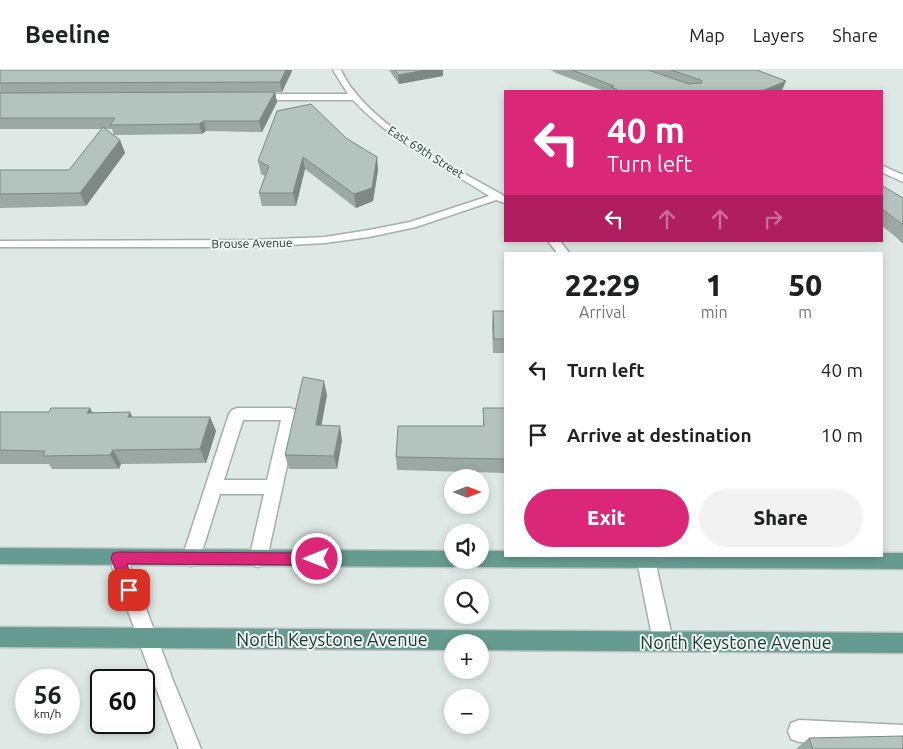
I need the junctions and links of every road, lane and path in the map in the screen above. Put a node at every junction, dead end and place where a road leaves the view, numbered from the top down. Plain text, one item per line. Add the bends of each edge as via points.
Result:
1 (337, 70) edge
2 (355, 97) junction
3 (245, 98) edge
4 (883, 169) edge
5 (903, 179) edge
6 (501, 199) edge
7 (555, 242) edge
8 (0, 244) edge
9 (562, 252) edge
10 (213, 487) junction
11 (273, 487) junction
12 (0, 556) edge
13 (118, 558) junction
14 (191, 558) junction
15 (258, 558) junction
16 (646, 558) edge
17 (444, 559) edge
18 (489, 560) edge
19 (903, 561) edge
20 (0, 637) edge
21 (146, 638) junction
22 (663, 641) junction
23 (903, 643) edge
24 (799, 732) dead end
25 (903, 736) edge
26 (190, 749) edge

1 - 2 street, East 69th Street
2 - 3 street
2 - 6 street, East 69th Street via 375,119 400,138
4 - 5 street
6 - 8 street, Brouse Avenue via 414,225 324,240
7 - 9 street
10 - 11 street
10 - 11 street via 237,414 290,414
10 - 14 street
11 - 15 street
12 - 13 main road
13 - 14 main road
13 - 21 street
14 - 15 main road
15 - 17 main road
16 - 18 main road
16 - 19 main road
16 - 22 street
20 - 21 main road, North Keystone Avenue
21 - 22 main road, North Keystone Avenue
21 - 26 street
22 - 23 main road, North Keystone Avenue
24 - 25 street

